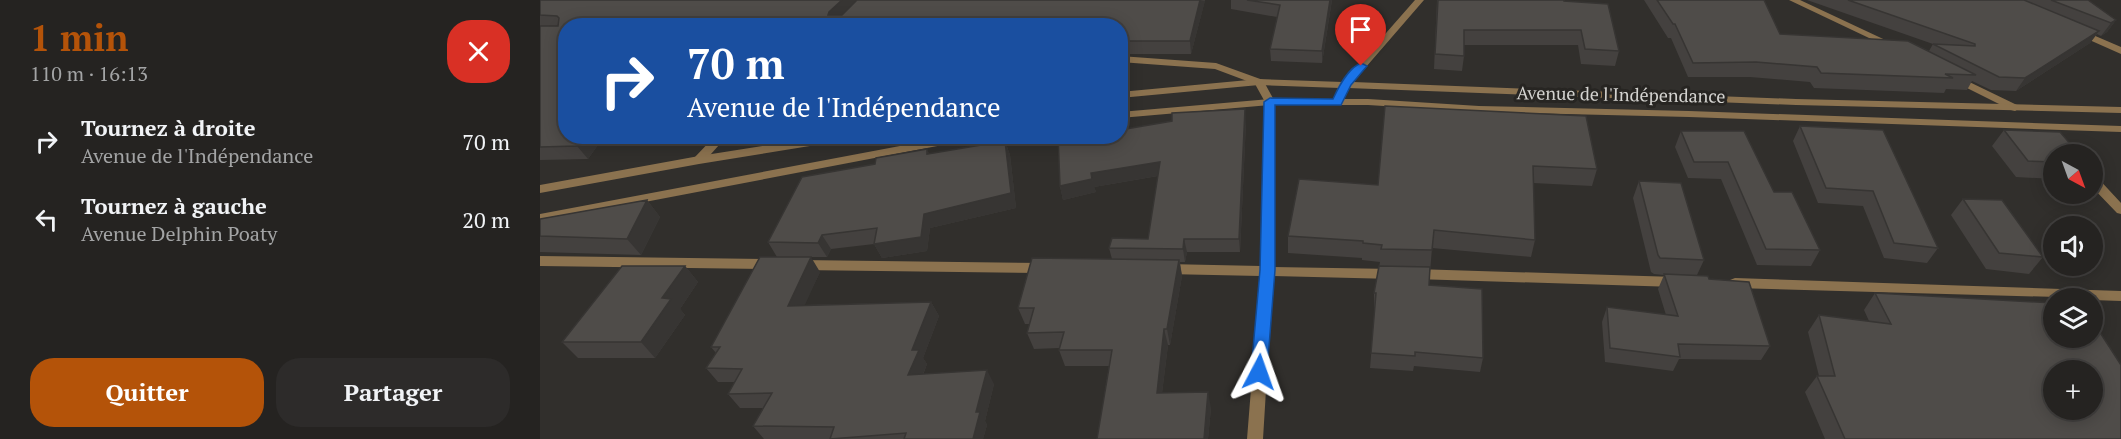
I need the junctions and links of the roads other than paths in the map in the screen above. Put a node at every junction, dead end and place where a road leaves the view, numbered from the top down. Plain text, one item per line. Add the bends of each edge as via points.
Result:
1 (1420, 0) edge
2 (1792, 0) edge
3 (2066, 27) edge
4 (2121, 51) edge
5 (1906, 52) edge
6 (1128, 60) edge
7 (1946, 73) edge
8 (1259, 82) junction
9 (1346, 84) junction
10 (1128, 94) edge
11 (1270, 102) junction
12 (1337, 102) junction
13 (2015, 108) junction
14 (2121, 110) edge
15 (1128, 114) edge
16 (2046, 126) junction
17 (2121, 129) edge
18 (2059, 140) edge
19 (714, 144) edge
20 (802, 144) edge
21 (932, 144) edge
22 (699, 160) junction
23 (540, 189) edge
24 (2103, 191) edge
25 (2121, 210) edge
26 (540, 218) edge
27 (540, 261) edge
28 (1064, 268) edge
29 (1148, 269) edge
30 (1267, 270) junction
31 (1695, 282) edge
32 (1719, 283) edge
33 (2121, 296) edge
34 (1255, 439) edge

1 - 9 street
2 - 5 street
3 - 4 street
6 - 8 street via 1216,66
7 - 13 street
8 - 9 street, Avenue de l'Indépendance
8 - 10 street, Avenue de l'Indépendance
8 - 11 street
9 - 12 street
9 - 13 street, Avenue de l'Indépendance
11 - 12 street, Avenue de l'Indépendance
11 - 15 street, Avenue de l'Indépendance
11 - 30 street
12 - 16 street, Avenue de l'Indépendance
13 - 14 street, Avenue de l'Indépendance
16 - 17 street, Avenue de l'Indépendance
16 - 18 street
19 - 22 street
20 - 22 street
21 - 26 street
22 - 23 street
24 - 25 street
27 - 28 street
29 - 30 street
30 - 31 street
30 - 34 street
32 - 33 street

